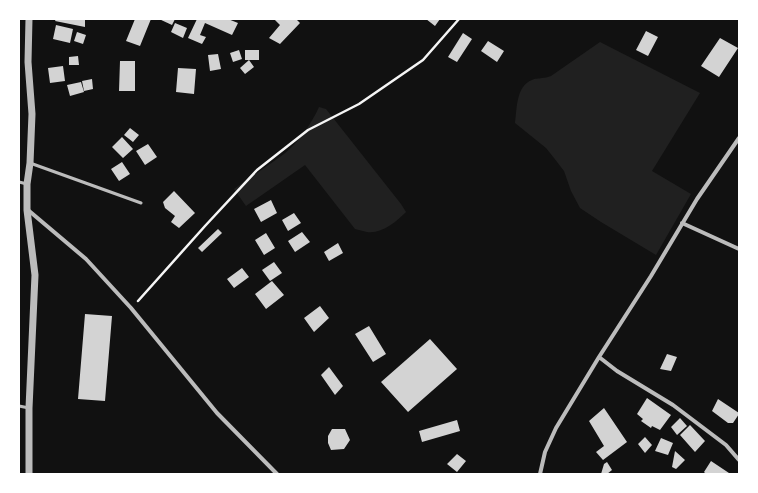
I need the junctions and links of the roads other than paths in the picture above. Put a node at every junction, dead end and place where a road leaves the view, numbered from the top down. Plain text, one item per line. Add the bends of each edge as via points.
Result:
1 (29, 19) edge
2 (739, 138) edge
3 (30, 163) junction
4 (19, 182) edge
5 (27, 184) junction
6 (141, 203) dead end
7 (28, 210) junction
8 (682, 223) junction
9 (739, 249) edge
10 (599, 357) junction
11 (19, 406) edge
12 (29, 408) junction
13 (739, 460) edge
14 (30, 474) edge
15 (277, 474) edge
16 (540, 474) edge

1 - 3 street via 28,62 32,114
2 - 8 street
3 - 5 street
3 - 6 lane
4 - 5 lane
5 - 7 street
7 - 12 street via 35,275
7 - 15 street via 86,260 131,308 217,413
8 - 9 street
8 - 10 street
10 - 13 street via 673,405 726,445
10 - 16 street via 556,428 545,452
11 - 12 lane
12 - 14 street

